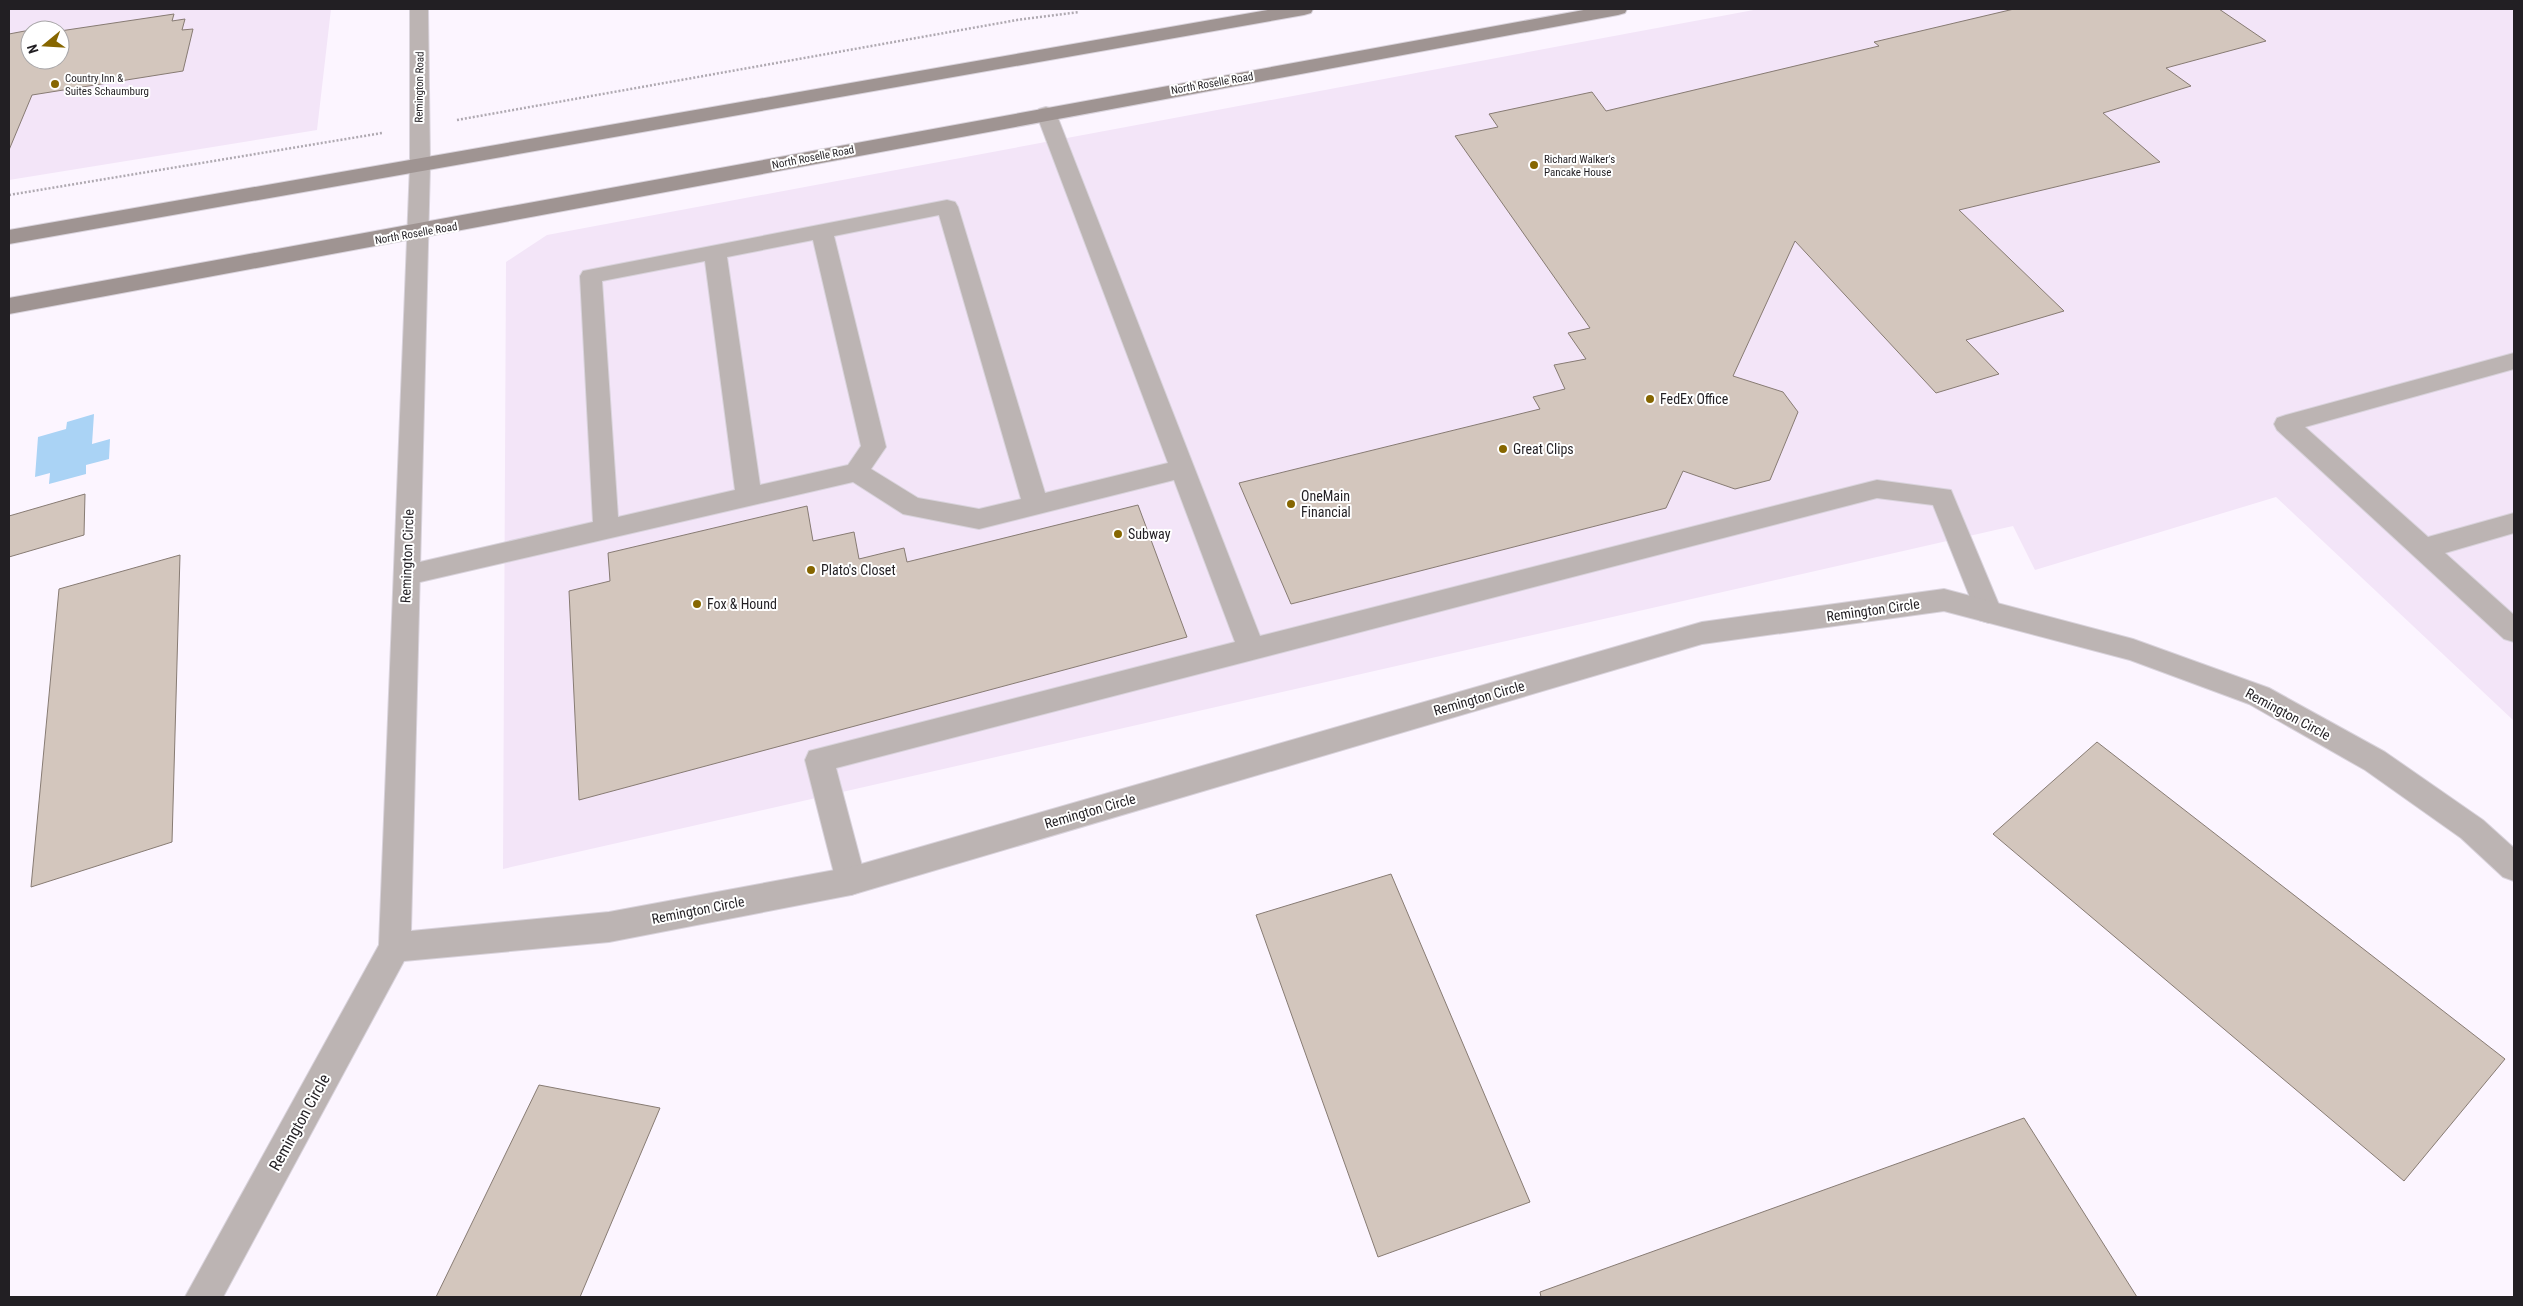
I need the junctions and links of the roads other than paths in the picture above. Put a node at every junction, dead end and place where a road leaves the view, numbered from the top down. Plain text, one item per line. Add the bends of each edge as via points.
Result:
1 (420, 9) edge
2 (1304, 9) edge
3 (1618, 9) edge
4 (1046, 113) junction
5 (420, 165) junction
6 (822, 231) junction
7 (416, 233) junction
8 (9, 237) edge
9 (715, 252) junction
10 (9, 306) edge
11 (2514, 362) edge
12 (1183, 468) junction
13 (856, 472) junction
14 (749, 497) junction
15 (1036, 505) junction
16 (2514, 523) edge
17 (606, 530) junction
18 (2424, 549) junction
19 (407, 575) junction
20 (1989, 612) junction
21 (2514, 631) edge
22 (1252, 650) junction
23 (2514, 867) edge
24 (851, 881) junction
25 (395, 947) junction
26 (203, 1297) edge

1 - 5 street, Remington Road
2 - 5 main road
3 - 4 main road, North Roselle Road
4 - 7 main road, North Roselle Road
4 - 12 street
5 - 7 street, Remington Circle
5 - 8 main road
6 - 9 street
6 - 13 street via 874,446
6 - 15 street via 948,207
7 - 10 main road, North Roselle Road
7 - 19 street, Remington Circle
9 - 14 street
9 - 17 street via 591,276
11 - 18 street via 2286,424
12 - 15 street
12 - 22 street
13 - 14 street
13 - 15 street via 912,507 960,516 979,519
14 - 17 street
16 - 18 street
17 - 19 street
18 - 21 street
19 - 25 street, Remington Circle
20 - 22 street via 1942,498 1876,490
20 - 23 street, Remington Circle via 2133,650 2259,696 2375,761 2472,829
20 - 24 street, Remington Circle via 1944,600 1702,633
22 - 24 street via 819,760
24 - 25 street, Remington Circle via 609,927
25 - 26 street, Remington Circle

